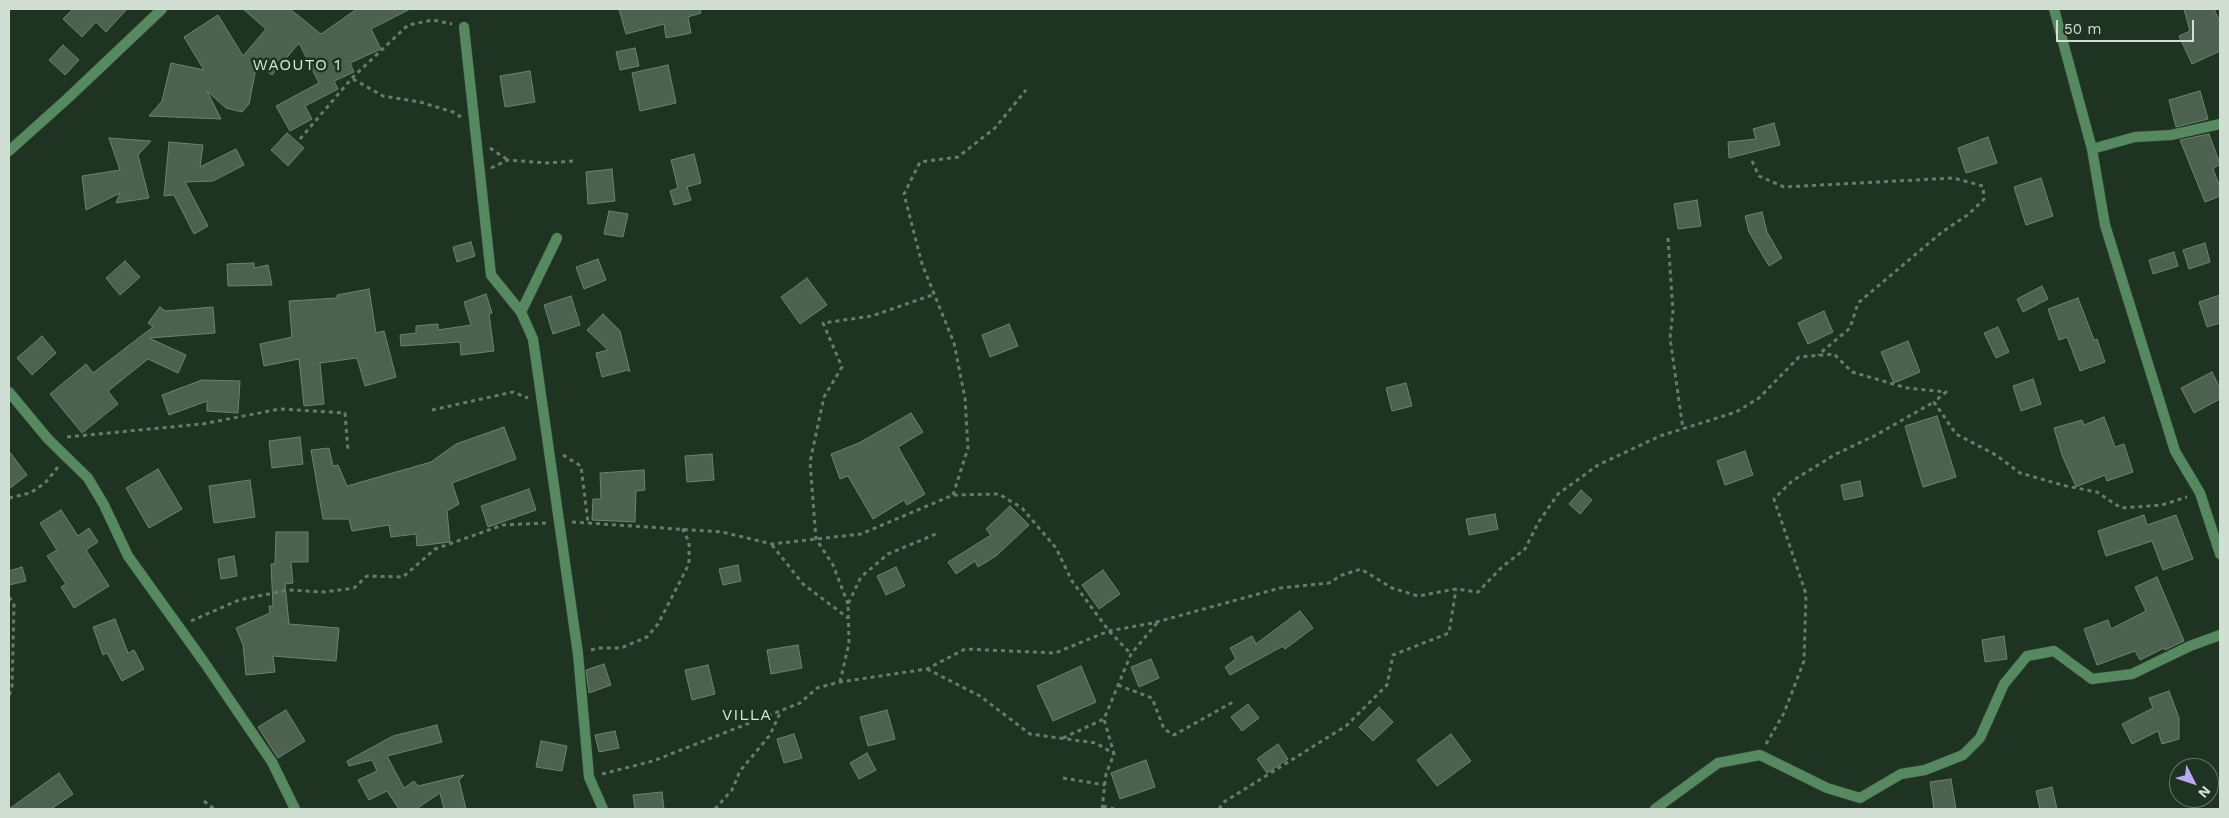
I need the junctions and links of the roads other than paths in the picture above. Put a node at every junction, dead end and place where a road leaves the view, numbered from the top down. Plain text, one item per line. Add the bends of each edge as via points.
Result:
1 (162, 9) edge
2 (2054, 9) edge
3 (464, 27) road end
4 (2220, 124) edge
5 (2092, 149) junction
6 (9, 150) edge
7 (557, 238) dead end
8 (521, 312) junction
9 (9, 392) edge
10 (2220, 554) edge
11 (2220, 635) edge
12 (295, 809) edge
13 (603, 809) edge
14 (1655, 809) edge

1 - 6 street via 67,100
2 - 5 street
3 - 8 street via 491,275
4 - 5 street via 2171,135 2135,137
5 - 10 street via 2105,225 2175,451 2200,492
7 - 8 street
8 - 13 street via 533,339 578,654 590,777
9 - 12 street via 48,439 88,478 128,556 272,762
11 - 14 street via 2132,674 2092,679 2054,651 2027,656 2004,684 1980,738 1963,755 1925,770 1901,774 1860,798 1827,788 1760,755 1718,763

